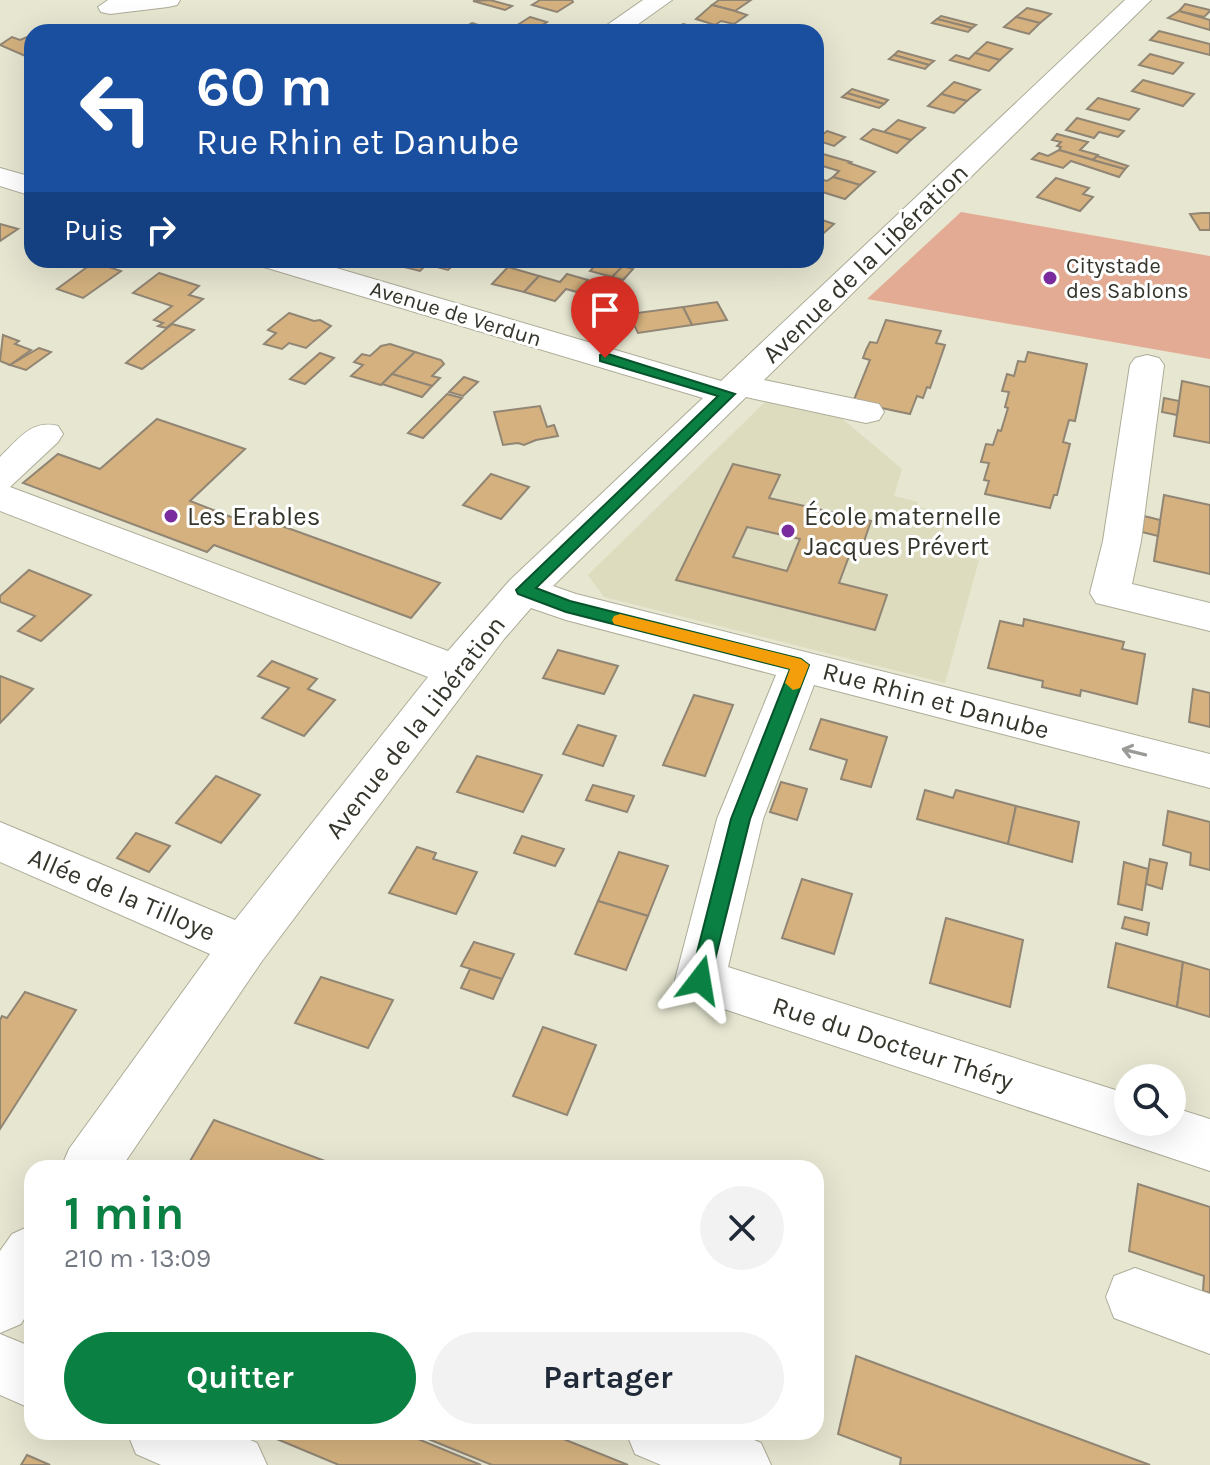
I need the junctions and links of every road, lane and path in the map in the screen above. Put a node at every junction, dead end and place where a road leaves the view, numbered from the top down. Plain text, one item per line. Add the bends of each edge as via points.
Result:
1 (168, 0) edge
2 (660, 0) edge
3 (1139, 0) edge
4 (110, 7) dead end
5 (622, 24) edge
6 (0, 177) edge
7 (24, 184) edge
8 (303, 268) edge
9 (1147, 365) dead end
10 (733, 390) junction
11 (866, 412) dead end
12 (45, 434) dead end
13 (0, 478) edge
14 (0, 497) edge
15 (524, 590) junction
16 (1210, 617) edge
17 (801, 665) junction
18 (457, 671) junction
19 (1210, 771) edge
20 (0, 841) edge
21 (244, 946) junction
22 (1114, 1114) edge
23 (1182, 1136) edge
24 (1210, 1145) edge
25 (95, 1160) edge
26 (24, 1266) edge
27 (1135, 1297) dead end
28 (0, 1303) edge
29 (1210, 1324) edge
30 (0, 1364) edge
31 (24, 1374) edge
32 (177, 1440) edge
33 (677, 1440) edge
34 (235, 1465) edge
35 (739, 1465) edge

1 - 4 street
2 - 5 street
3 - 10 street, Avenue de la Libération
6 - 7 street
8 - 10 street, Avenue de Verdun
9 - 16 street via 1110,593
10 - 11 street, Avenue de Verdun
10 - 15 street, Avenue de la Libération
12 - 13 street
14 - 18 street
15 - 17 street, Rue Rhin et Danube via 566,606
15 - 18 street, Avenue de la Libération
19 -> 17 street, Rue Rhin et Danube
17 - 22 street, Rue du Docteur Théry via 740,819 700,980
18 - 21 street, Avenue de la Libération
20 - 21 street, Allée de la Tilloye
21 - 25 street, Avenue de la Libération
23 - 24 street
26 - 28 street
27 - 29 street
30 - 31 street
32 - 34 street
33 - 35 street

